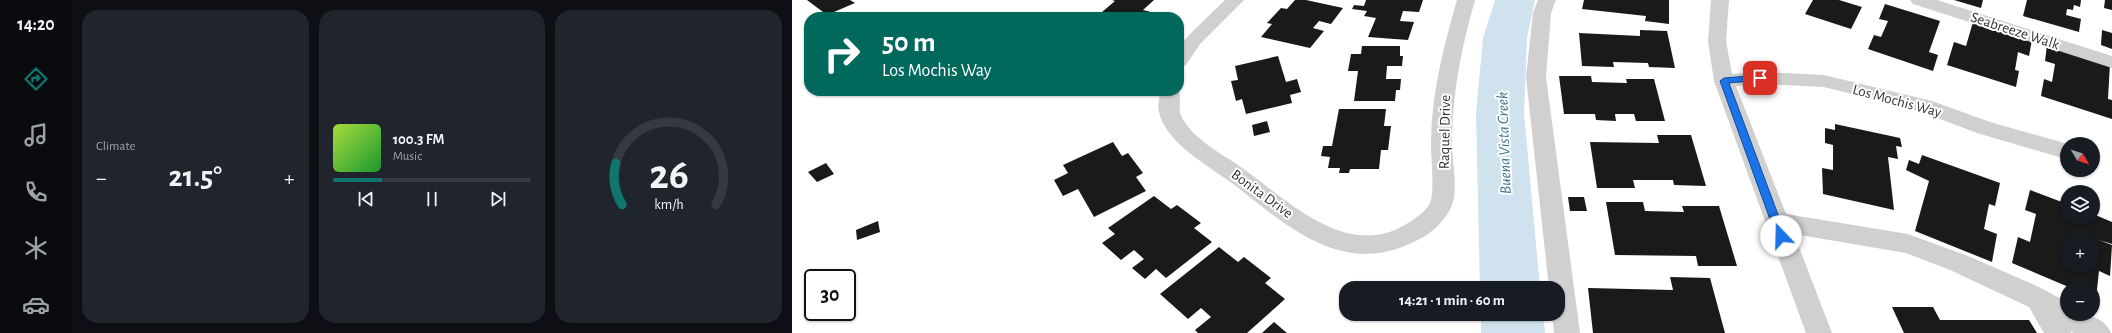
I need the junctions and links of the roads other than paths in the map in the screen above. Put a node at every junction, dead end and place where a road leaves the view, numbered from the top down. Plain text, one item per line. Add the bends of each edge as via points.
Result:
1 (1235, 0) edge
2 (1466, 0) edge
3 (1547, 0) edge
4 (1720, 0) edge
5 (1919, 0) edge
6 (1184, 54) edge
7 (2112, 62) edge
8 (1724, 81) junction
9 (1170, 96) edge
10 (2060, 149) edge
11 (1776, 222) junction
12 (1394, 242) joint
13 (2038, 300) junction
14 (1567, 333) edge
15 (1819, 333) edge
16 (2058, 333) edge
17 (2098, 333) edge

1 - 6 street via 1194,40
2 - 12 street, Raquel Drive via 1448,65 1441,159 1445,188 1438,210 1417,230
3 - 14 street via 1542,13 1536,77
4 - 8 street via 1716,19 1716,54
5 - 7 street, Seabreeze Walk
8 - 10 street, Los Mochis Way via 1760,78 1824,81 1925,106 1984,128
8 - 11 street
9 - 12 street, Bonita Drive via 1169,115 1184,137 1312,229 1340,243 1366,247
11 - 13 street via 1908,244 1959,263
11 - 15 street
13 - 16 street
13 - 17 street

